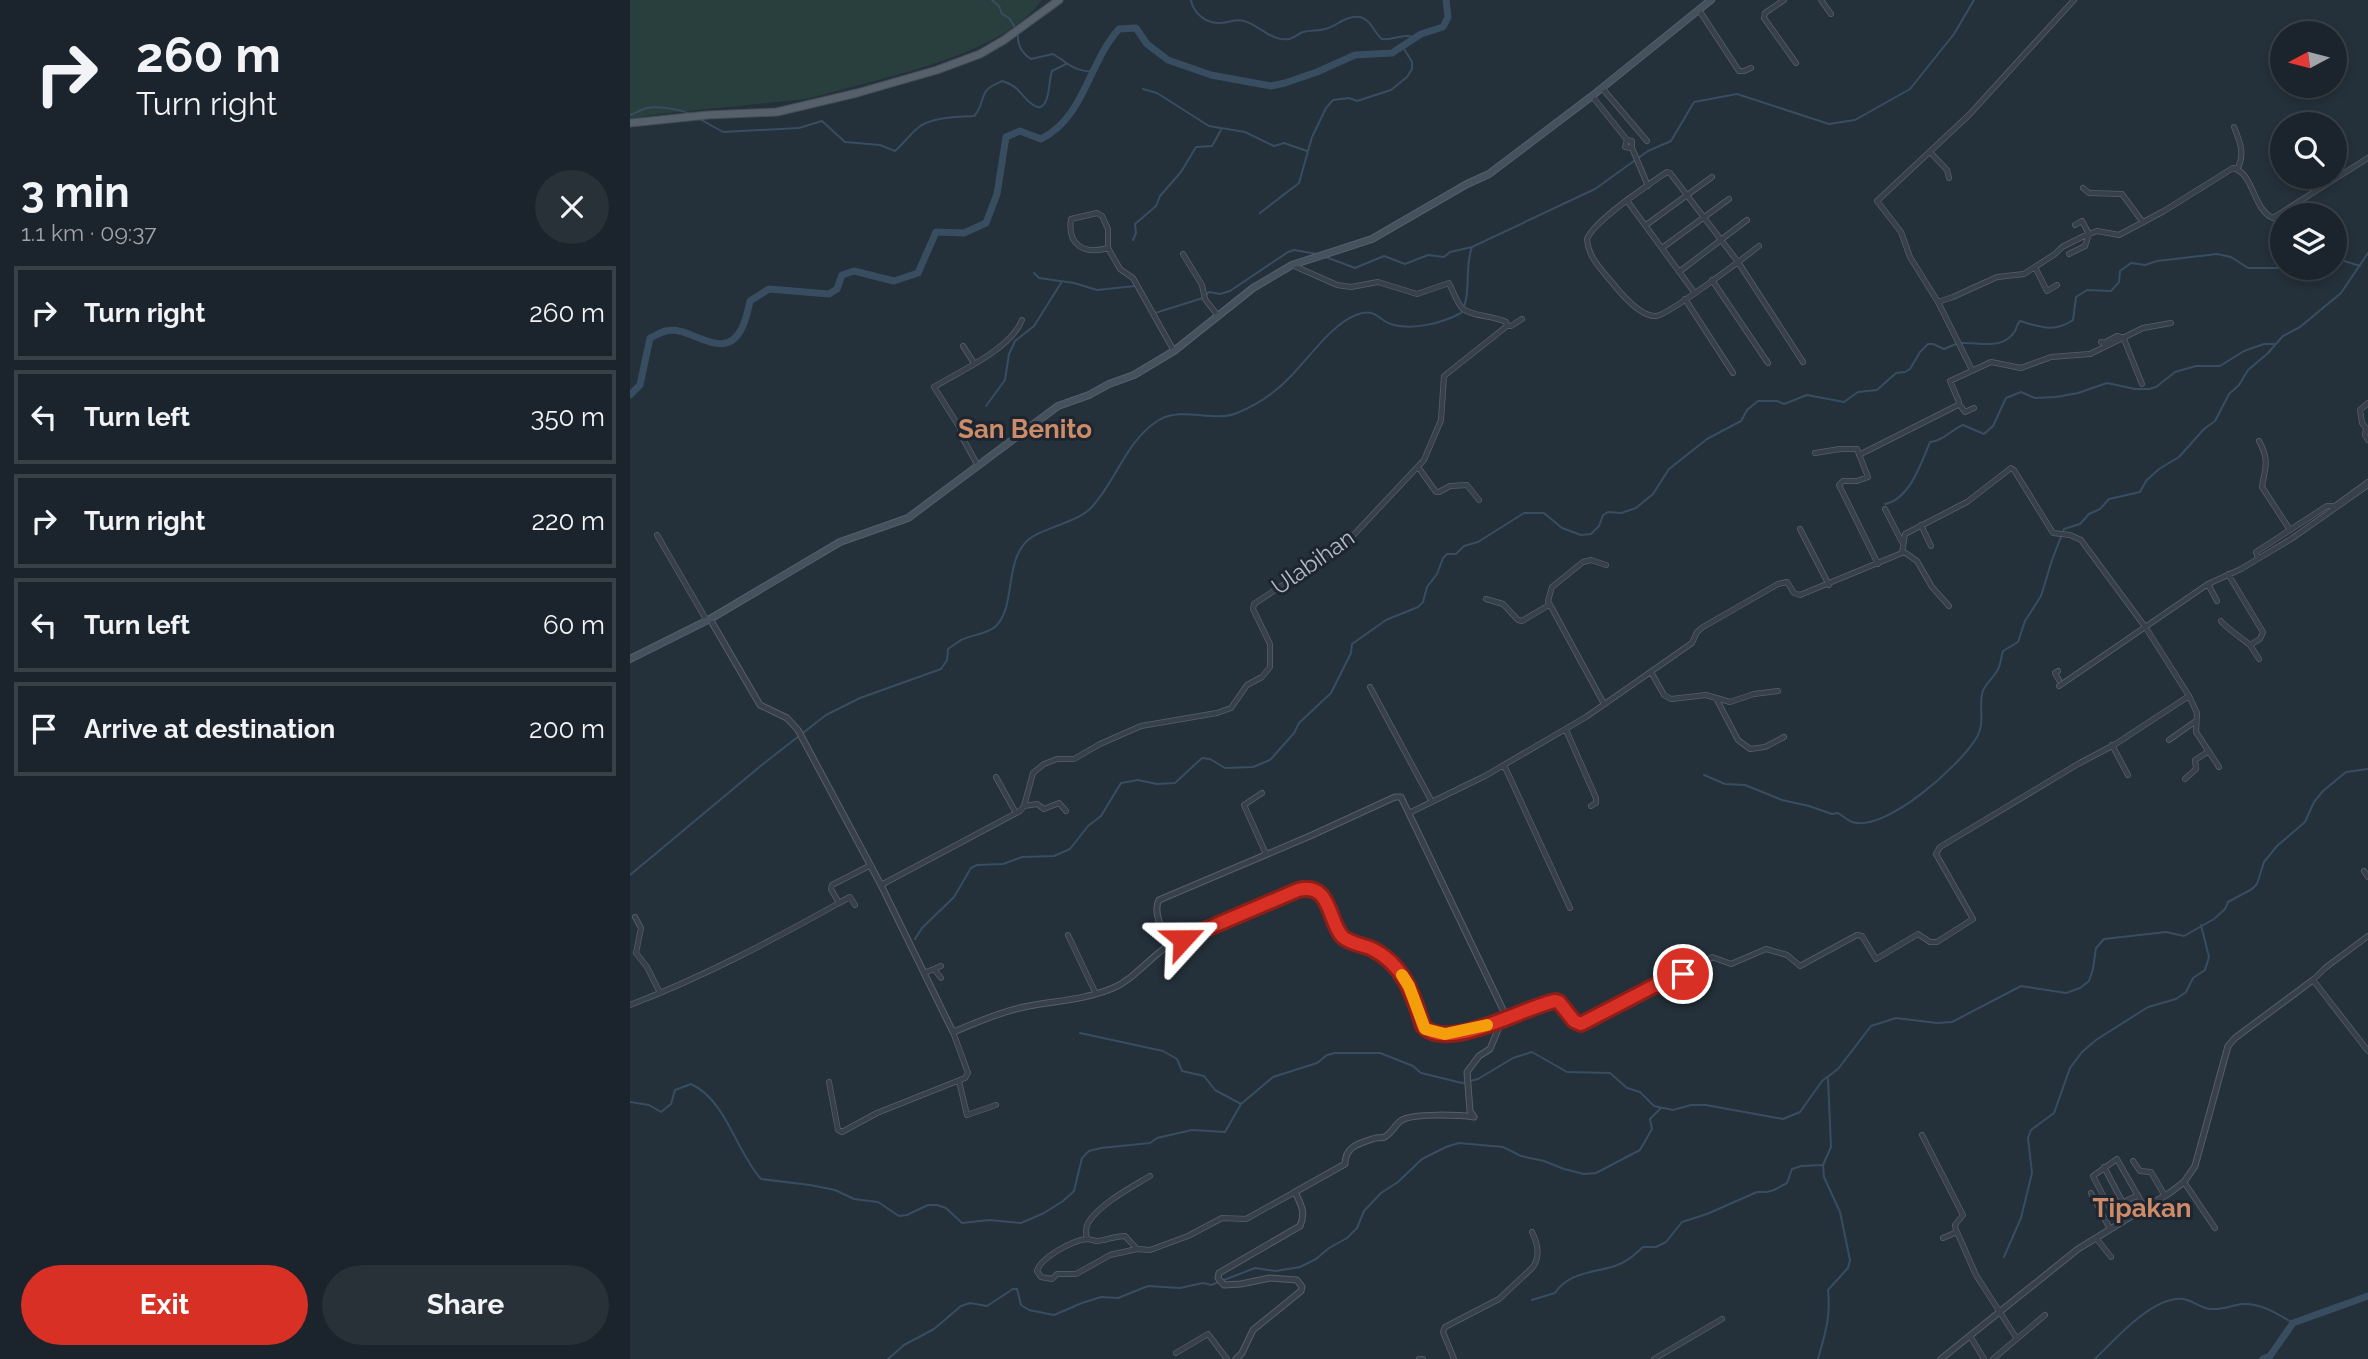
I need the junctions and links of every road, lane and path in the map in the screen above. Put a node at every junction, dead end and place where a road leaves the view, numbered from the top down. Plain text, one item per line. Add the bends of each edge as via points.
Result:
1 (1059, 0) edge
2 (1711, 0) edge
3 (1784, 0) edge
4 (1821, 0) edge
5 (2074, 0) edge
6 (1699, 10) junction
7 (1831, 14) dead end
8 (1796, 63) dead end
9 (1751, 68) dead end
10 (1602, 88) junction
11 (1592, 96) junction
12 (630, 123) edge
13 (2234, 127) dead end
14 (1647, 141) dead end
15 (1930, 152) junction
16 (2368, 158) edge
17 (2238, 168) junction
18 (1712, 177) dead end
19 (1949, 178) dead end
20 (1648, 186) junction
21 (2083, 188) dead end
22 (1687, 195) junction
23 (1729, 199) dead end
24 (1629, 202) junction
25 (1704, 217) junction
26 (1747, 220) dead end
27 (2142, 221) junction
28 (1646, 225) junction
29 (2075, 225) dead end
30 (2089, 234) junction
31 (1721, 240) junction
32 (1759, 246) dead end
33 (1108, 248) junction
34 (1662, 248) junction
35 (1182, 254) dead end
36 (2069, 254) dead end
37 (1738, 262) junction
38 (1292, 265) junction
39 (2035, 267) junction
40 (1679, 272) junction
41 (1712, 280) junction
42 (2057, 285) dead end
43 (1694, 292) junction
44 (1685, 299) junction
45 (1938, 302) junction
46 (1218, 316) junction
47 (1522, 318) dead end
48 (1022, 320) dead end
49 (2171, 323) dead end
50 (1507, 326) junction
51 (2125, 338) junction
52 (2101, 342) dead end
53 (963, 346) dead end
54 (1174, 351) junction
55 (1803, 362) dead end
56 (974, 363) junction
57 (1768, 363) dead end
58 (1972, 370) junction
59 (1733, 373) dead end
60 (2142, 384) dead end
61 (2368, 403) edge
62 (1959, 404) junction
63 (1974, 408) dead end
64 (2367, 430) edge
65 (2368, 440) edge
66 (2259, 441) dead end
67 (1815, 453) dead end
68 (1859, 455) junction
69 (978, 466) junction
70 (1419, 467) junction
71 (2368, 484) edge
72 (1479, 500) dead end
73 (1885, 509) dead end
74 (1921, 525) junction
75 (1800, 529) dead end
76 (2290, 530) junction
77 (657, 535) dead end
78 (1903, 543) junction
79 (1931, 546) dead end
80 (1904, 552) junction
81 (2258, 558) junction
82 (1878, 564) junction
83 (1606, 565) dead end
84 (2228, 574) junction
85 (2208, 584) junction
86 (1829, 585) junction
87 (1486, 599) dead end
88 (2217, 601) dead end
89 (1549, 605) junction
90 (1949, 606) dead end
91 (708, 620) junction
92 (2221, 621) dead end
93 (2146, 628) junction
94 (2250, 645) junction
95 (630, 659) edge
96 (2259, 659) dead end
97 (2059, 671) dead end
98 (1651, 672) junction
99 (1370, 687) dead end
100 (1778, 691) dead end
101 (2189, 696) junction
102 (1717, 699) junction
103 (1604, 704) junction
104 (2196, 721) junction
105 (1565, 729) junction
106 (1784, 737) dead end
107 (2169, 740) dead end
108 (2112, 746) junction
109 (2208, 751) junction
110 (1504, 765) junction
111 (2219, 767) dead end
112 (2128, 775) dead end
113 (996, 778) dead end
114 (2185, 779) dead end
115 (1262, 793) dead end
116 (1432, 802) junction
117 (1024, 806) junction
118 (1591, 806) dead end
119 (1066, 811) dead end
120 (1016, 813) junction
121 (1409, 813) junction
122 (1266, 854) junction
123 (871, 865) junction
124 (2364, 871) dead end
125 (2368, 877) edge
126 (881, 886) junction
127 (839, 903) junction
128 (855, 905) dead end
129 (1570, 908) dead end
130 (635, 917) dead end
131 (1068, 935) dead end
132 (2368, 936) edge
133 (1168, 946) junction
134 (941, 966) dead end
135 (934, 969) junction
136 (924, 973) junction
137 (941, 978) dead end
138 (2313, 980) junction
139 (660, 993) junction
140 (1096, 994) junction
141 (630, 1005) edge
142 (1504, 1019) junction
143 (953, 1031) junction
144 (2368, 1051) edge
145 (959, 1081) junction
146 (829, 1082) dead end
147 (996, 1105) dead end
148 (1923, 1135) dead end
149 (2133, 1161) dead end
150 (2104, 1167) junction
151 (1150, 1175) dead end
152 (2184, 1182) junction
153 (1295, 1192) junction
154 (2091, 1193) dead end
155 (2138, 1195) junction
156 (2165, 1196) junction
157 (2123, 1203) junction
158 (2145, 1208) junction
159 (2215, 1228) dead end
160 (2110, 1229) junction
161 (1532, 1232) dead end
162 (1957, 1232) junction
163 (1943, 1238) dead end
164 (2096, 1238) junction
165 (1087, 1240) junction
166 (1137, 1249) junction
167 (2110, 1257) dead end
168 (2000, 1310) junction
169 (2045, 1315) dead end
170 (1722, 1319) dead end
171 (1969, 1335) junction
172 (2017, 1339) junction
173 (1177, 1353) dead end
174 (1227, 1359) edge
175 (1236, 1359) edge
176 (1454, 1359) edge
177 (1654, 1359) edge
178 (1941, 1359) edge
179 (1984, 1359) edge
180 (1993, 1359) edge

1 - 12 main road via 980,54 944,67 788,111
2 - 6 main road
3 - 8 street via 1764,18
4 - 7 street
5 - 15 street
6 - 9 street via 1739,71
6 - 10 main road
10 - 11 main road
10 - 14 street
11 - 20 street via 1627,140 1625,147 1632,148
11 - 38 main road via 1487,175 1372,239
13 - 17 street via 2242,148
15 - 19 street
15 - 45 street via 1877,201 1901,232 1910,257
16 - 17 street via 2273,218 2264,212
17 - 27 street
18 - 22 street
20 - 22 street via 1669,172
20 - 24 street
21 - 27 street via 2089,193 2122,194
22 - 25 street
22 - 28 street
23 - 25 street
24 - 28 street
24 - 44 street via 1589,233 1589,254 1622,294 1647,315 1667,313
25 - 31 street
25 - 34 street
26 - 31 street
27 - 30 street via 2115,235
28 - 34 street
29 - 30 street via 2082,221
30 - 36 street via 2085,246
30 - 39 street
31 - 37 street
31 - 40 street
32 - 37 street
33 - 33 street via 1084,250 1074,242 1071,219 1102,215
33 - 54 street via 1120,269 1133,278
34 - 40 street
35 - 46 street
37 - 41 street
37 - 55 street
38 - 46 main road
38 - 50 street via 1351,287 1378,282 1417,294 1449,283 1465,311 1493,316
39 - 42 street via 2048,290
39 - 45 street
40 - 43 street
41 - 43 street
41 - 57 street
43 - 44 street
44 - 59 street
45 - 58 street
46 - 54 main road
47 - 50 street, Ulabihan
48 - 56 street via 1017,333
49 - 51 street via 2143,328
50 - 70 street, Ulabihan via 1444,376 1441,420
51 - 52 street
51 - 58 street via 2090,354 2051,357 2026,368 1993,362
51 - 60 street
53 - 56 street
54 - 69 main road via 1090,396 1058,406
56 - 69 street via 934,387
58 - 62 street via 1949,382
61 - 64 street via 2360,411
62 - 63 street via 1965,412
62 - 68 street
64 - 65 street
66 - 76 street via 2267,466 2262,487
67 - 68 street via 1855,447
68 - 82 street via 1867,477 1839,485
69 - 91 main road via 908,519 839,542
70 - 72 street via 1436,492 1467,485
70 - 117 street, Ulabihan via 1346,544 1254,604 1270,644 1270,667 1247,685 1231,708 1140,726 1074,759 1044,764 1034,773
71 - 76 street
71 - 81 street
73 - 78 street
74 - 78 street via 1905,534
74 - 79 street
74 - 93 street via 1967,502 2011,468 2053,533 2081,540
75 - 86 street
76 - 81 street via 2256,552
77 - 91 street
78 - 80 street
80 - 82 street
80 - 90 street via 1917,561
81 - 84 street
82 - 86 street
83 - 89 street via 1583,562 1552,587
84 - 85 street
84 - 94 street via 2263,632
85 - 88 street
85 - 93 street
86 - 98 street via 1797,596 1784,581 1703,627 1692,643
87 - 89 street via 1503,604 1518,621
89 - 103 street
91 - 95 main road
91 - 123 street via 760,705 788,718 798,730
92 - 94 street
93 - 97 street via 2060,683
93 - 101 street
94 - 96 street
98 - 102 street via 1667,698 1701,695
98 - 103 street
99 - 116 street
100 - 102 street via 1735,701
101 - 104 street
101 - 108 street
102 - 106 street via 1738,740 1750,749
103 - 105 street
104 - 107 street
104 - 109 street via 2196,732
105 - 110 street
105 - 118 street via 1596,798
108 - 112 street
108 - 142 street via 1937,850 1973,919 1937,942 1918,934 1876,959 1857,935 1800,966 1787,955 1766,949 1731,964 1712,957 1665,985 1654,986 1581,1024 1555,1001
109 - 111 street
109 - 114 street via 2194,760 2196,769
110 - 116 street
110 - 129 street
113 - 120 street
115 - 122 street via 1244,805
116 - 121 street
117 - 119 street via 1037,804 1044,809 1058,803
117 - 120 street
120 - 126 street
121 - 122 street via 1401,797 1395,797
121 - 142 street
122 - 133 street via 1159,900 1156,910
123 - 126 street
123 - 127 street via 832,885
124 - 125 street
126 - 136 street
127 - 128 street via 850,897
127 - 139 street via 739,958
130 - 139 street via 641,928 636,953
131 - 140 street
132 - 138 street
133 - 140 street via 1120,985
133 - 142 street via 1298,890 1310,890 1326,900 1341,935 1379,952 1406,979 1425,1029 1445,1034
134 - 135 street
135 - 136 street
135 - 137 street
136 - 143 street
138 - 144 street
138 - 152 street via 2228,1046 2195,1166
139 - 141 street
140 - 143 street via 996,1014
142 - 153 street via 1490,1049 1467,1072 1474,1117 1405,1119 1385,1137 1347,1151 1345,1164
143 - 145 street via 968,1073
145 - 146 street via 842,1132
145 - 147 street via 967,1115
148 - 162 street via 1963,1215 1955,1225
149 - 156 street via 2142,1173 2151,1172
150 - 155 street via 2117,1159
150 - 157 street
150 - 157 street via 2093,1178 2109,1209
151 - 165 street via 1118,1193 1088,1221
152 - 156 street
152 - 159 street
153 - 166 street via 1246,1219 1222,1219 1150,1250
153 - 175 street via 1304,1209 1300,1226 1219,1273 1224,1284 1270,1278 1297,1280 1302,1287 1253,1330
154 - 160 street
155 - 157 street
155 - 158 street
156 - 158 street
158 - 160 street
160 - 164 street
161 - 176 street via 1537,1251 1532,1268 1499,1299 1445,1327
162 - 163 street
162 - 168 street via 1976,1275
164 - 167 street
164 - 168 street
165 - 166 street via 1125,1236
165 - 166 street via 1041,1262 1037,1271 1041,1278 1076,1273 1110,1255
168 - 171 street
168 - 172 street
169 - 172 street
170 - 177 street
171 - 178 street
171 - 179 street
172 - 180 street
173 - 174 street via 1208,1334

